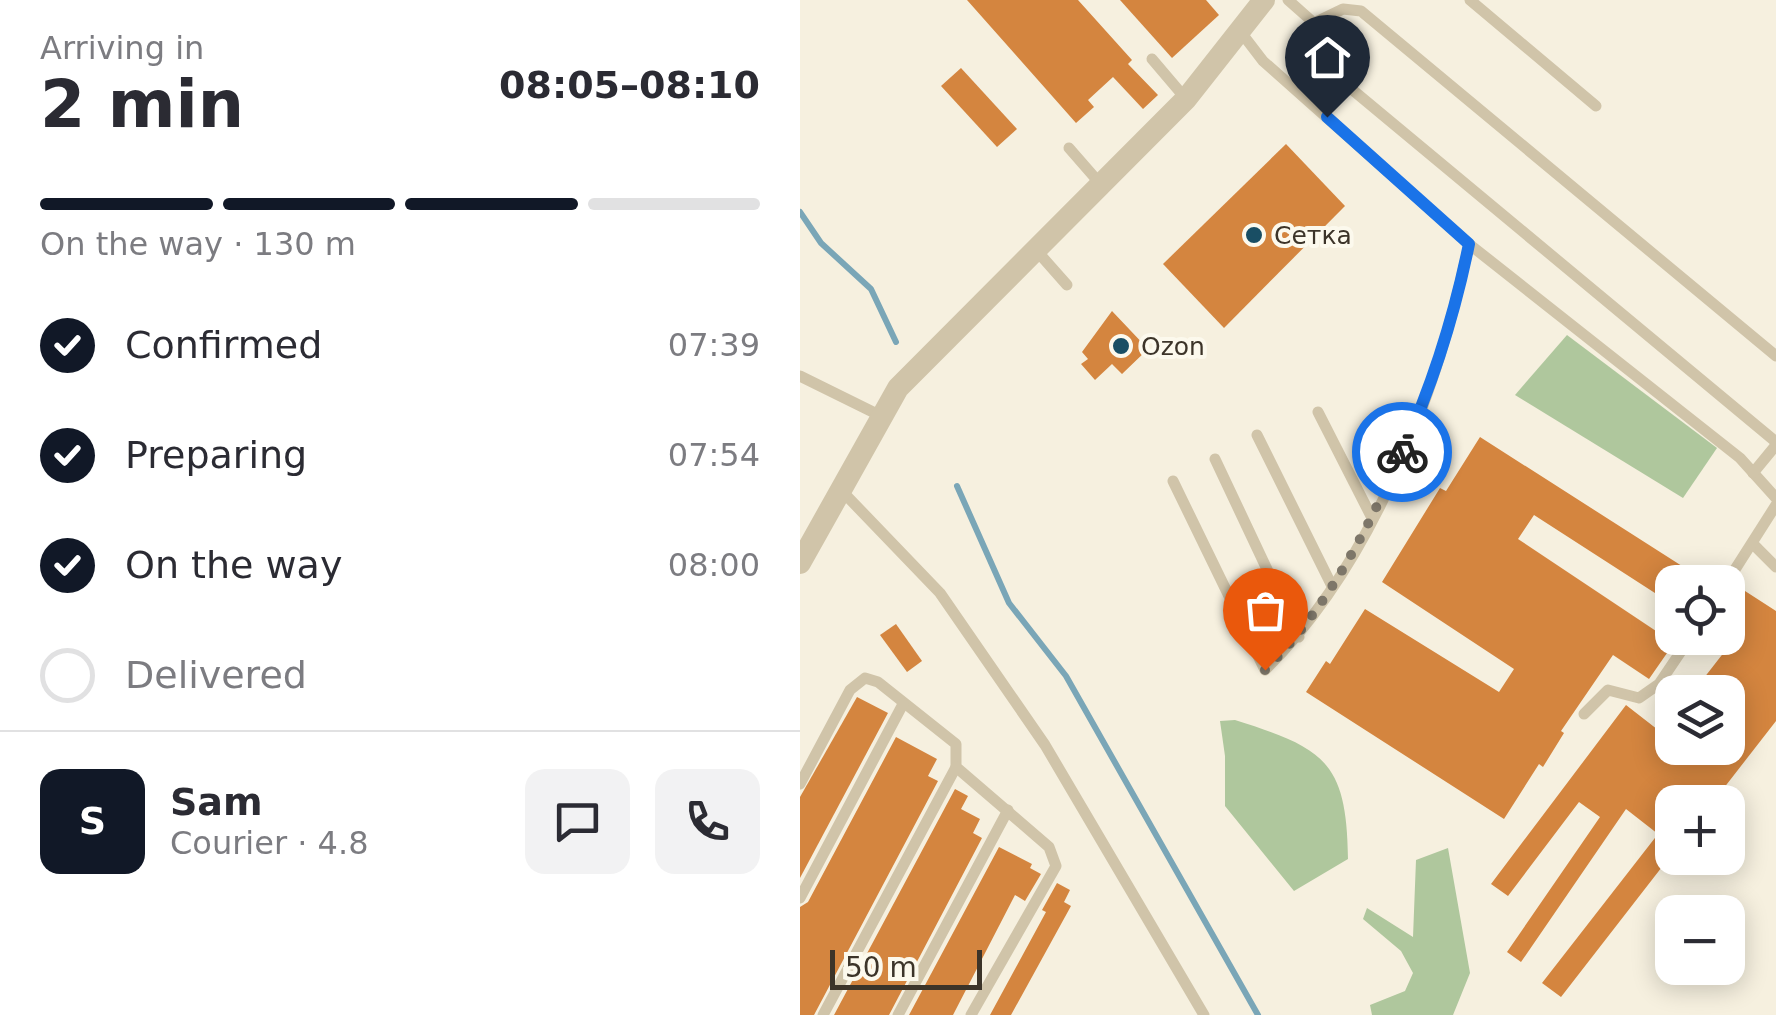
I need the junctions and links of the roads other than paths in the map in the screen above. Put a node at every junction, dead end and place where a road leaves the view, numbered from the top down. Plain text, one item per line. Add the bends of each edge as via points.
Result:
1 (1264, 0) edge
2 (1288, 0) edge
3 (1470, 0) edge
4 (1314, 23) junction
5 (1240, 31) junction
6 (1152, 60) dead end
7 (1186, 99) junction
8 (1596, 106) dead end
9 (1069, 148) dead end
10 (1102, 187) junction
11 (1469, 244) junction
12 (1037, 251) junction
13 (1067, 285) dead end
14 (1776, 356) edge
15 (800, 376) edge
16 (1318, 412) dead end
17 (881, 416) junction
18 (1257, 435) dead end
19 (1776, 444) edge
20 (1214, 459) dead end
21 (1753, 472) junction
22 (1173, 481) dead end
23 (841, 489) junction
24 (1776, 502) edge
25 (1372, 518) junction
26 (1752, 544) junction
27 (800, 563) edge
28 (1738, 565) edge
29 (1776, 567) edge
30 (1332, 586) junction
31 (1298, 637) junction
32 (1679, 655) edge
33 (903, 704) junction
34 (1584, 714) dead end
35 (956, 767) junction
36 (800, 784) edge
37 (1008, 810) junction
38 (800, 898) edge
39 (823, 1015) edge
40 (898, 1015) edge
41 (971, 1015) edge
42 (1204, 1015) edge

1 - 5 street
2 - 4 lane
3 - 8 lane
4 - 14 lane via 1343,9 1360,10
4 - 19 lane via 1337,77
5 - 7 street
5 - 11 lane via 1262,61
6 - 7 lane
7 - 10 street
9 - 10 lane
10 - 12 street
11 - 21 lane
11 - 25 lane via 1430,391
12 - 13 lane
12 - 17 street via 898,388
15 - 17 lane
16 - 25 lane
17 - 23 street
18 - 30 lane
19 - 21 lane
20 - 31 lane
21 - 24 lane
22 - 31 lane via 1265,670
23 - 27 street
23 - 42 lane via 940,593 1024,715
24 - 26 lane
25 - 30 lane
26 - 28 lane
26 - 29 lane
30 - 31 lane
32 - 34 lane via 1659,684 1639,698 1608,690
33 - 35 lane via 956,744
33 - 36 lane via 865,678 850,690
33 - 38 lane
35 - 37 lane
35 - 39 lane
37 - 40 lane
37 - 41 lane via 1048,847 1056,866

